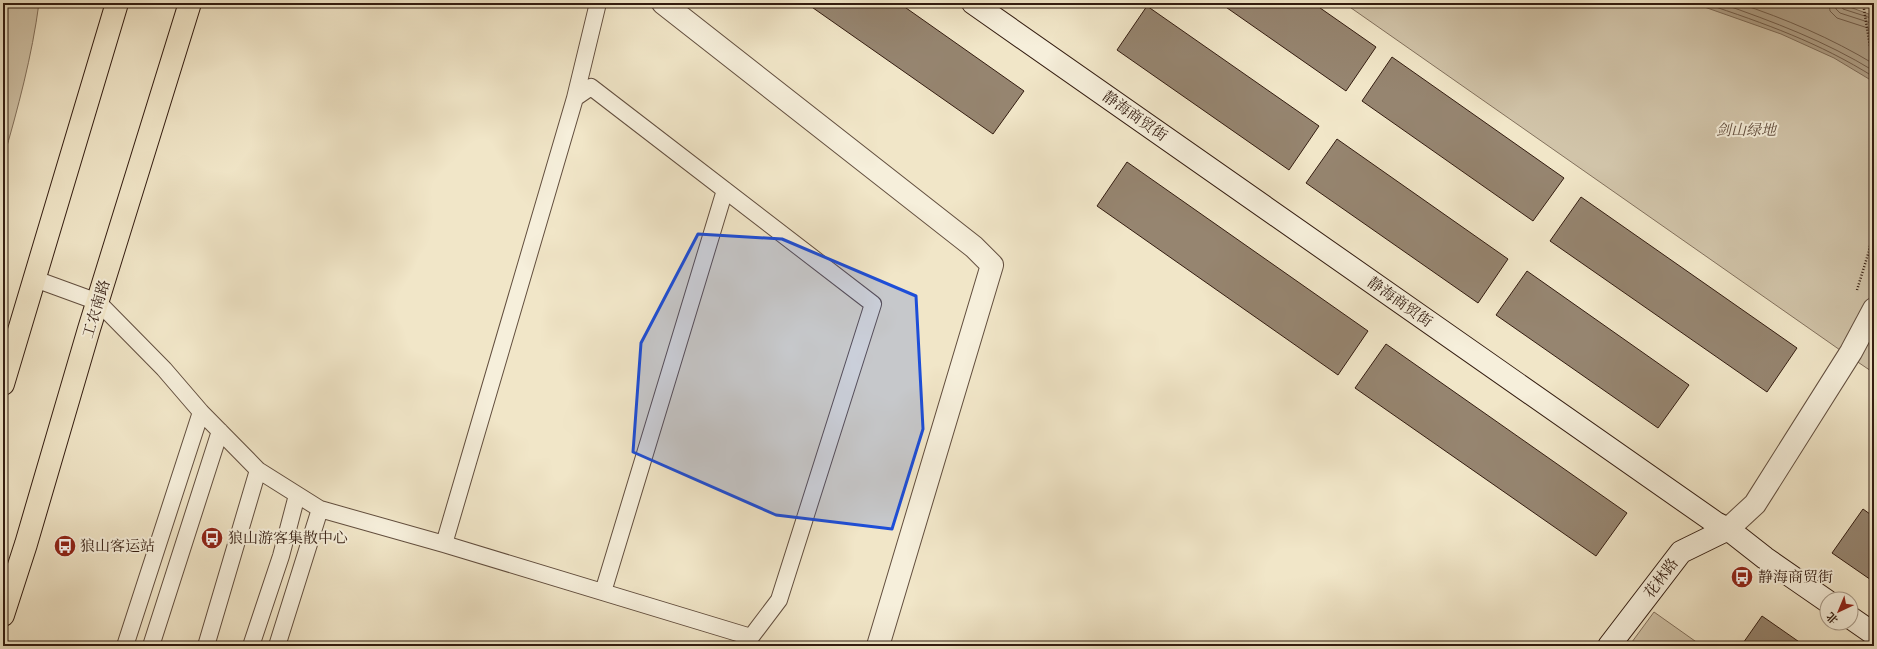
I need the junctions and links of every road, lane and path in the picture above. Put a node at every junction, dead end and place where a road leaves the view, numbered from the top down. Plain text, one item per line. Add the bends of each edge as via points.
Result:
1 (117, 3) edge
2 (190, 3) edge
3 (598, 3) edge
4 (663, 3) edge
5 (972, 3) edge
6 (1863, 4) edge
7 (1874, 71) edge
8 (575, 98) junction
9 (725, 190) junction
10 (35, 279) junction
11 (98, 302) junction
12 (1874, 309) edge
13 (3, 384) edge
14 (201, 412) junction
15 (220, 431) junction
16 (258, 470) junction
17 (297, 495) junction
18 (320, 509) junction
19 (1728, 529) junction
20 (444, 544) junction
21 (602, 592) junction
22 (1819, 595) edge
23 (3, 615) edge
24 (1859, 624) edge
25 (1874, 634) edge
26 (125, 646) edge
27 (151, 646) edge
28 (206, 646) edge
29 (251, 646) edge
30 (277, 646) edge
31 (878, 646) edge
32 (1609, 646) edge

1 - 10 main road
2 - 11 main road, 工农南路
3 - 8 lane
4 - 31 street via 974,247 992,265
5 - 19 street, 静海商贸街
6 - 7 path
8 - 9 lane via 591,87
8 - 20 lane
9 - 21 lane
9 - 21 lane via 873,304 779,600 751,637
10 - 11 lane
10 - 13 main road
11 - 14 lane via 164,369
11 - 23 main road, 工农南路
12 - 19 street, 花林路 via 1851,352 1755,504
14 - 15 lane
14 - 26 lane
15 - 16 lane
15 - 27 lane
16 - 17 lane
16 - 28 lane
17 - 18 lane
17 - 29 lane via 281,556
18 - 20 lane
18 - 30 lane
19 - 22 street, 静海商贸街
19 - 32 street, 花林路 via 1681,552
20 - 21 lane
24 - 25 street

